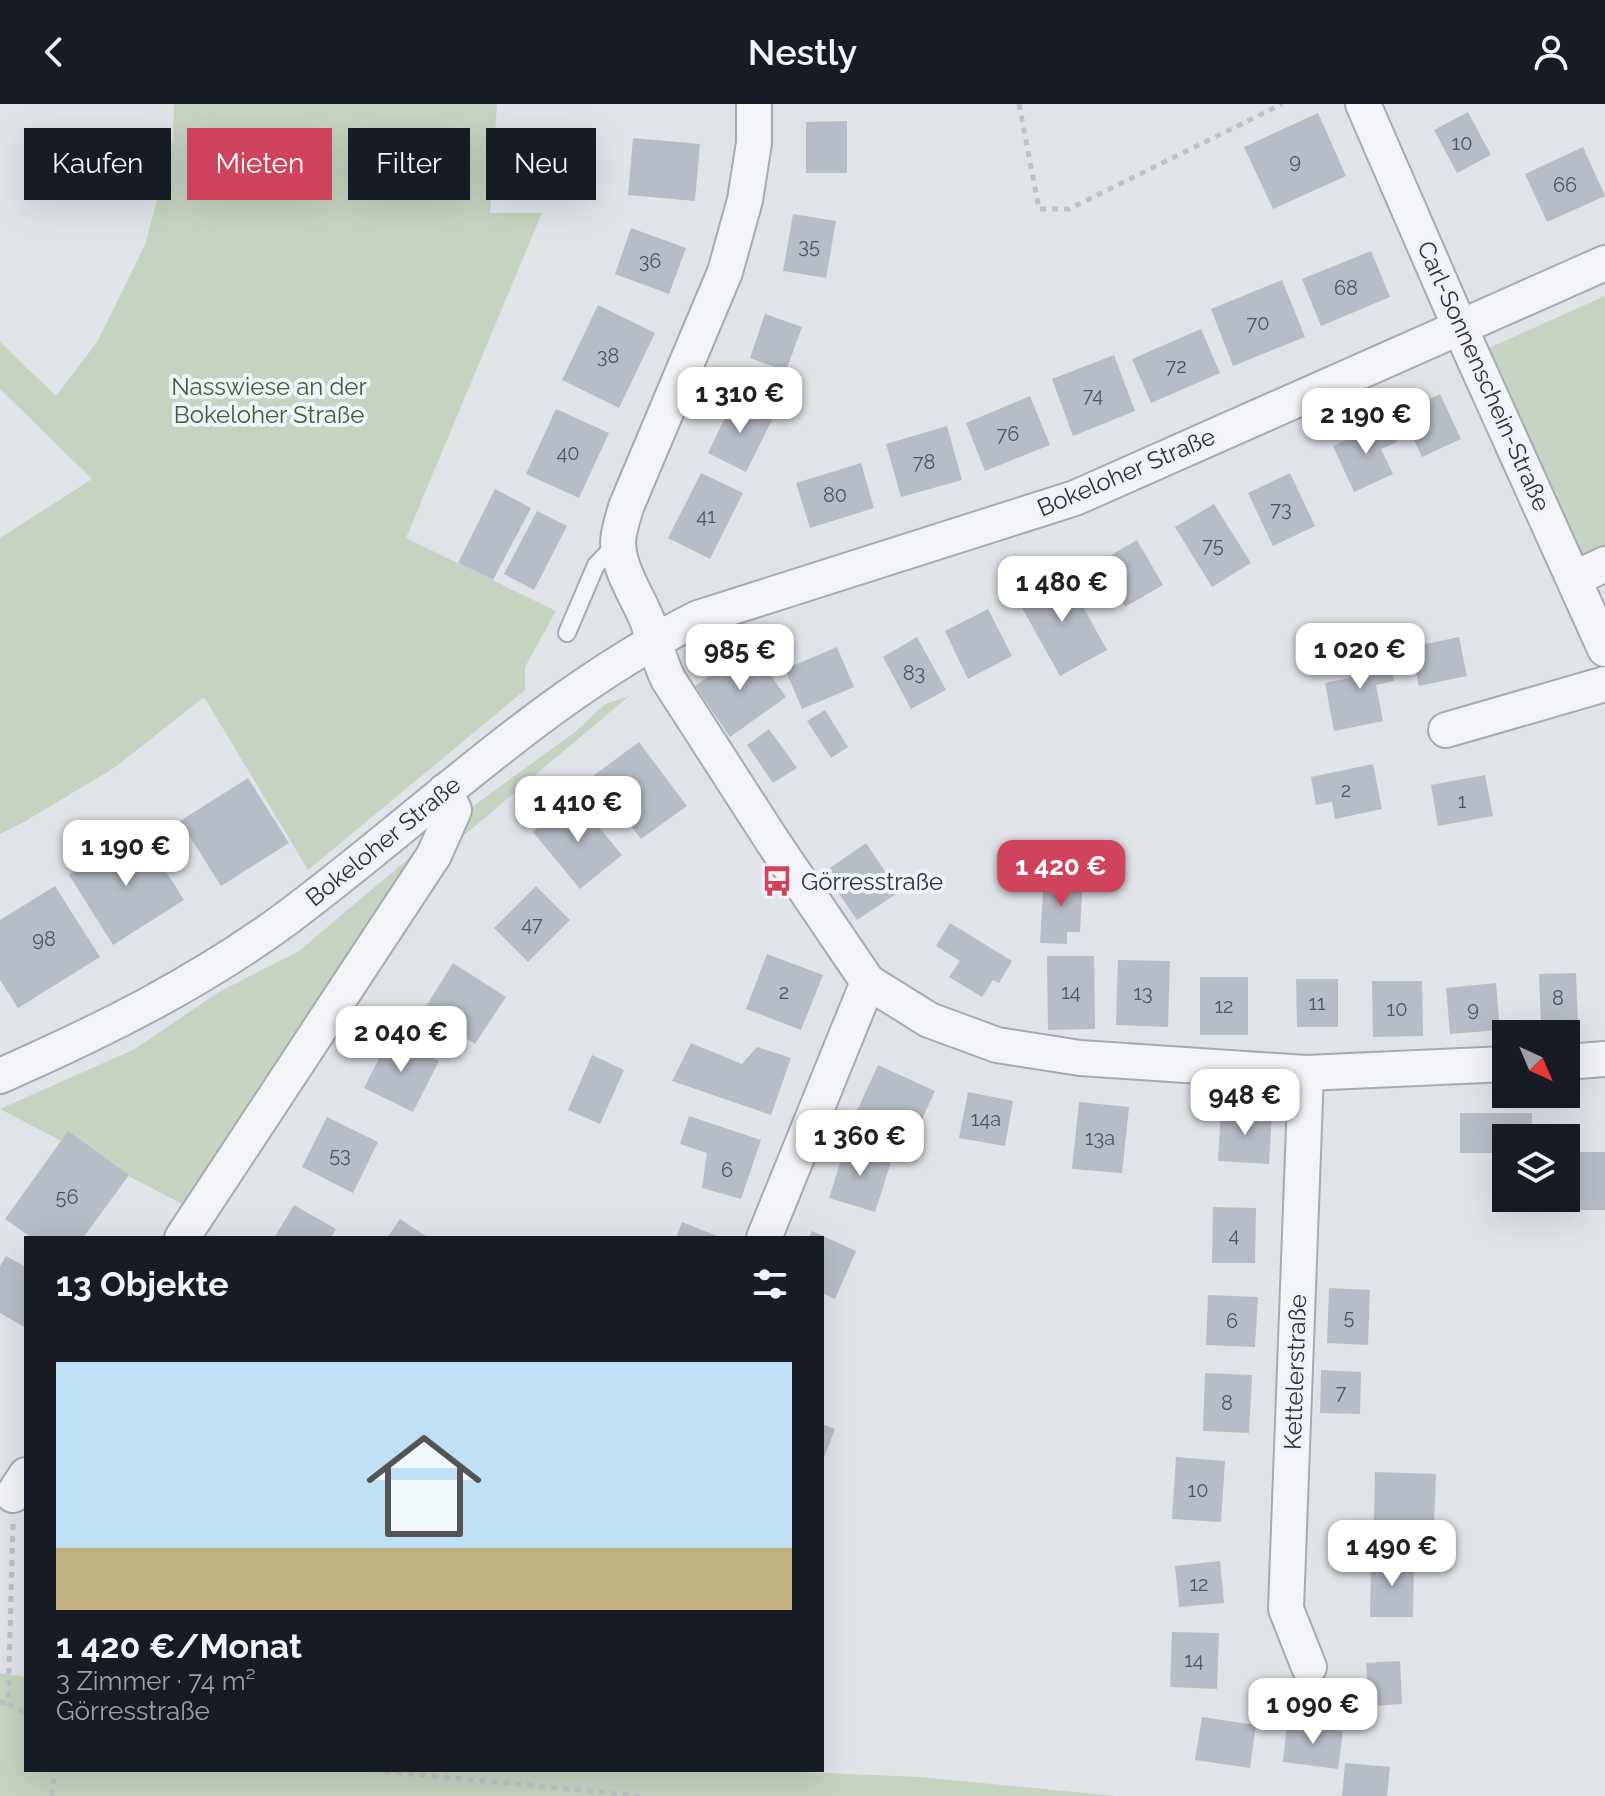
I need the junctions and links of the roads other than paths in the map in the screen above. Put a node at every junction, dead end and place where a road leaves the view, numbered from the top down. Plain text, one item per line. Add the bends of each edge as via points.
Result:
1 (754, 104) edge
2 (1363, 104) edge
3 (1605, 263) edge
4 (1460, 327) junction
5 (618, 542) junction
6 (1605, 564) edge
7 (1574, 579) junction
8 (567, 633) dead end
9 (654, 640) junction
10 (1605, 649) edge
11 (1605, 684) edge
12 (1446, 730) dead end
13 (445, 791) junction
14 (868, 982) junction
15 (1605, 1059) edge
16 (1580, 1061) edge
17 (1492, 1065) edge
18 (1306, 1073) junction
19 (0, 1076) edge
20 (183, 1236) edge
21 (765, 1236) edge
22 (1309, 1667) dead end

1 - 5 street via 745,200 725,272 626,507
2 - 4 street, Carl-Sonnenschein-Straße
3 - 4 street, Bokeloher Straße
4 - 7 street, Carl-Sonnenschein-Straße
4 - 9 street, Bokeloher Straße via 1075,498 698,618
5 - 8 lane via 596,565
5 - 9 street
6 - 7 street
7 - 10 street, Carl-Sonnenschein-Straße
9 - 13 street, Bokeloher Straße via 551,708
9 - 14 street via 668,679
11 - 12 street
13 - 19 street, Bokeloher Straße via 286,918 200,976 119,1022
13 - 20 street via 454,810 434,855
14 - 18 street via 929,1020 997,1045 1080,1058
14 - 21 street
15 - 16 street
17 - 18 street
18 - 22 street, Kettelerstraße via 1286,1609

